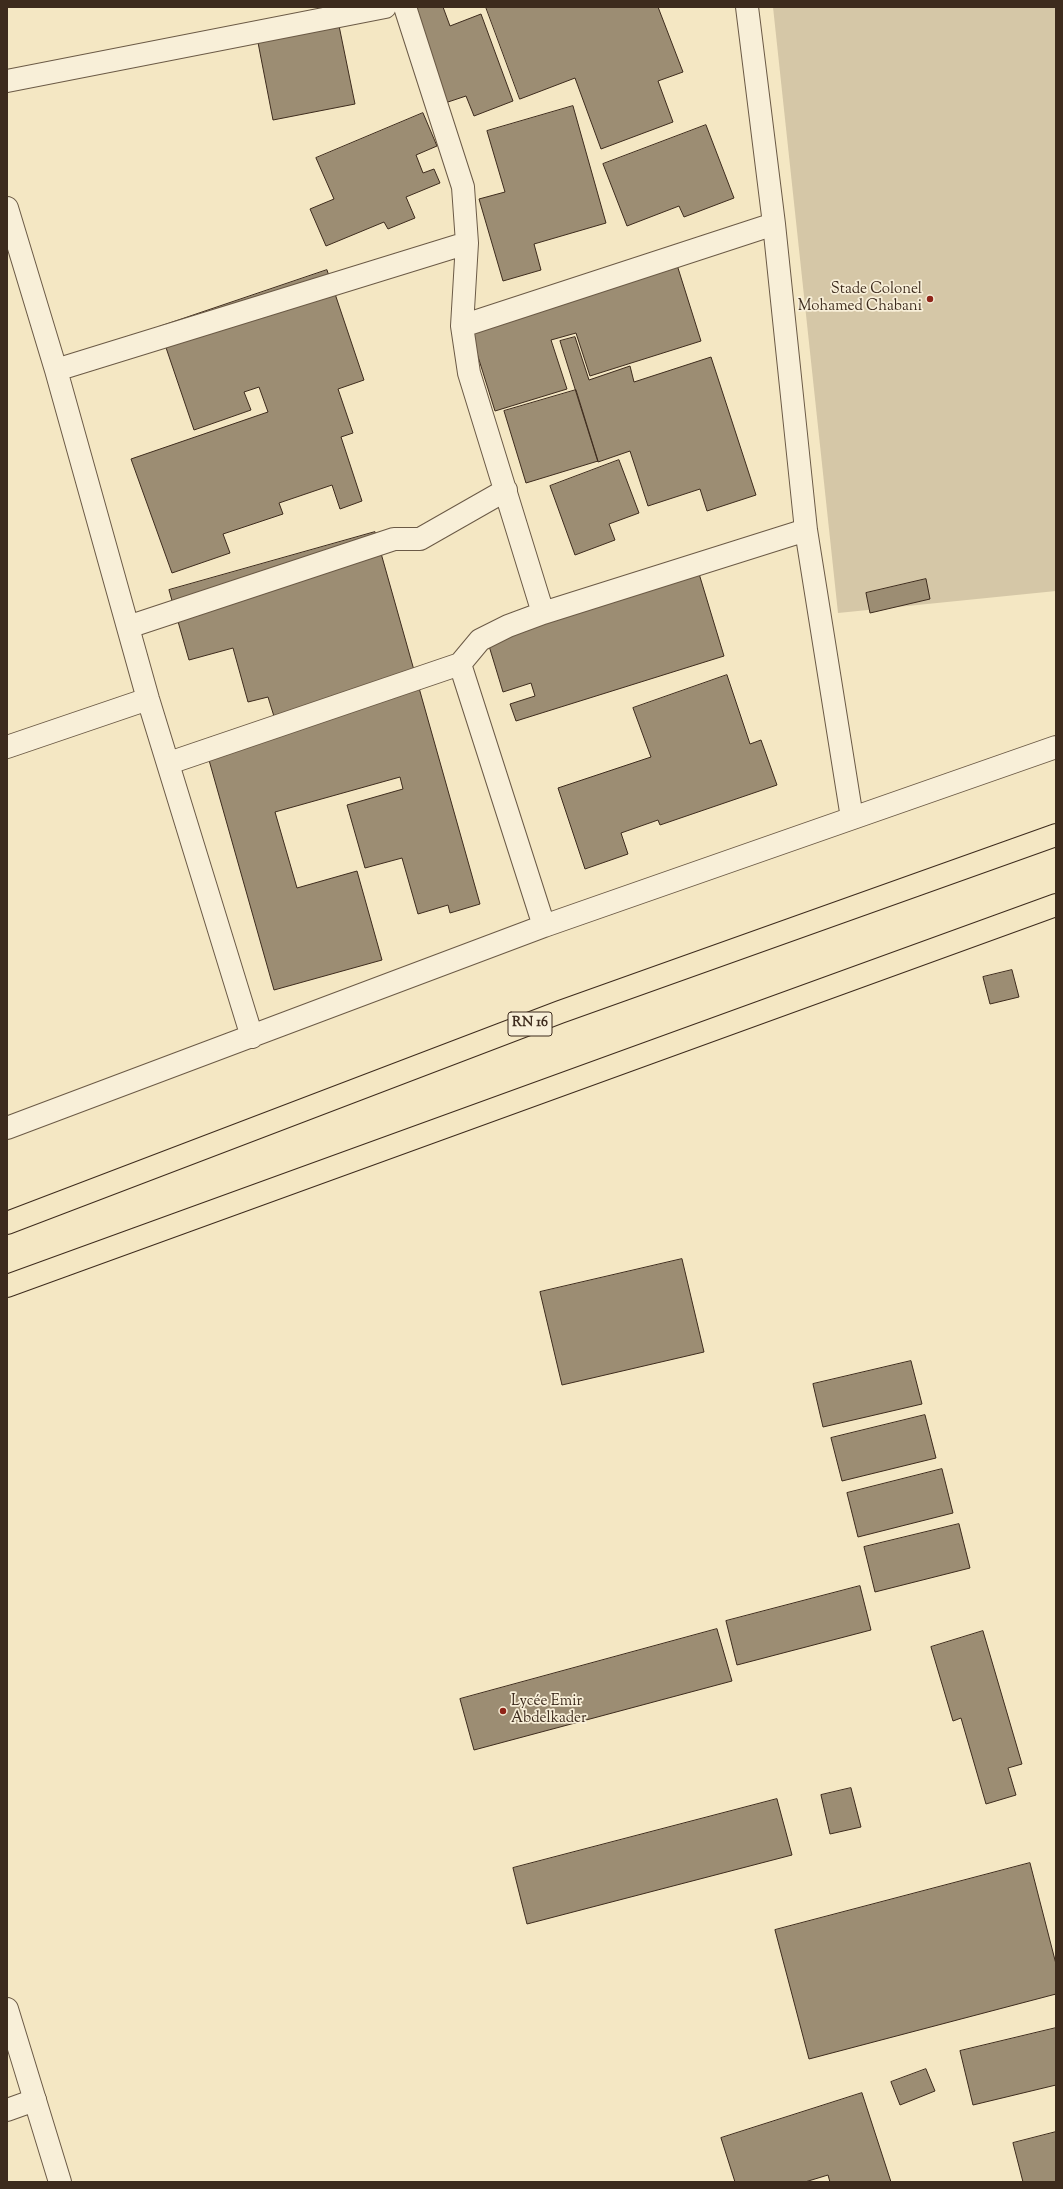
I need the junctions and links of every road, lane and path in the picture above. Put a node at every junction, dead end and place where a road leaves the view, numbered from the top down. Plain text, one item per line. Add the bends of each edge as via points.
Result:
1 (385, 7) edge
2 (405, 7) edge
3 (747, 7) edge
4 (7, 81) edge
5 (7, 208) edge
6 (774, 224) junction
7 (467, 243) junction
8 (462, 326) junction
9 (56, 370) junction
10 (506, 490) junction
11 (806, 530) junction
12 (543, 613) junction
13 (128, 627) junction
14 (460, 664) junction
15 (148, 699) junction
16 (7, 747) edge
17 (1056, 747) edge
18 (170, 763) junction
19 (852, 818) junction
20 (1056, 835) edge
21 (1056, 905) edge
22 (544, 926) junction
23 (252, 1037) junction
24 (7, 1128) edge
25 (7, 1223) edge
26 (7, 1286) edge
27 (7, 2009) edge
28 (35, 2100) junction
29 (7, 2110) edge
30 (60, 2182) edge

1 - 4 street
2 - 7 street via 463,187
3 - 6 street
5 - 9 street
6 - 8 street
6 - 11 street
7 - 8 street
7 - 9 street
8 - 10 street via 470,373
9 - 13 street
10 - 12 street
10 - 13 street via 420,539 394,539
11 - 12 street
11 - 19 street
12 - 14 street via 480,640
13 - 15 street
14 - 18 street
14 - 22 street
15 - 16 street
15 - 18 street
17 - 19 street
18 - 23 street
19 - 22 street
20 - 25 main road, RN 16 via 560,1012
21 - 26 main road
22 - 23 street
23 - 24 street
27 - 28 street
28 - 29 street
28 - 30 street

